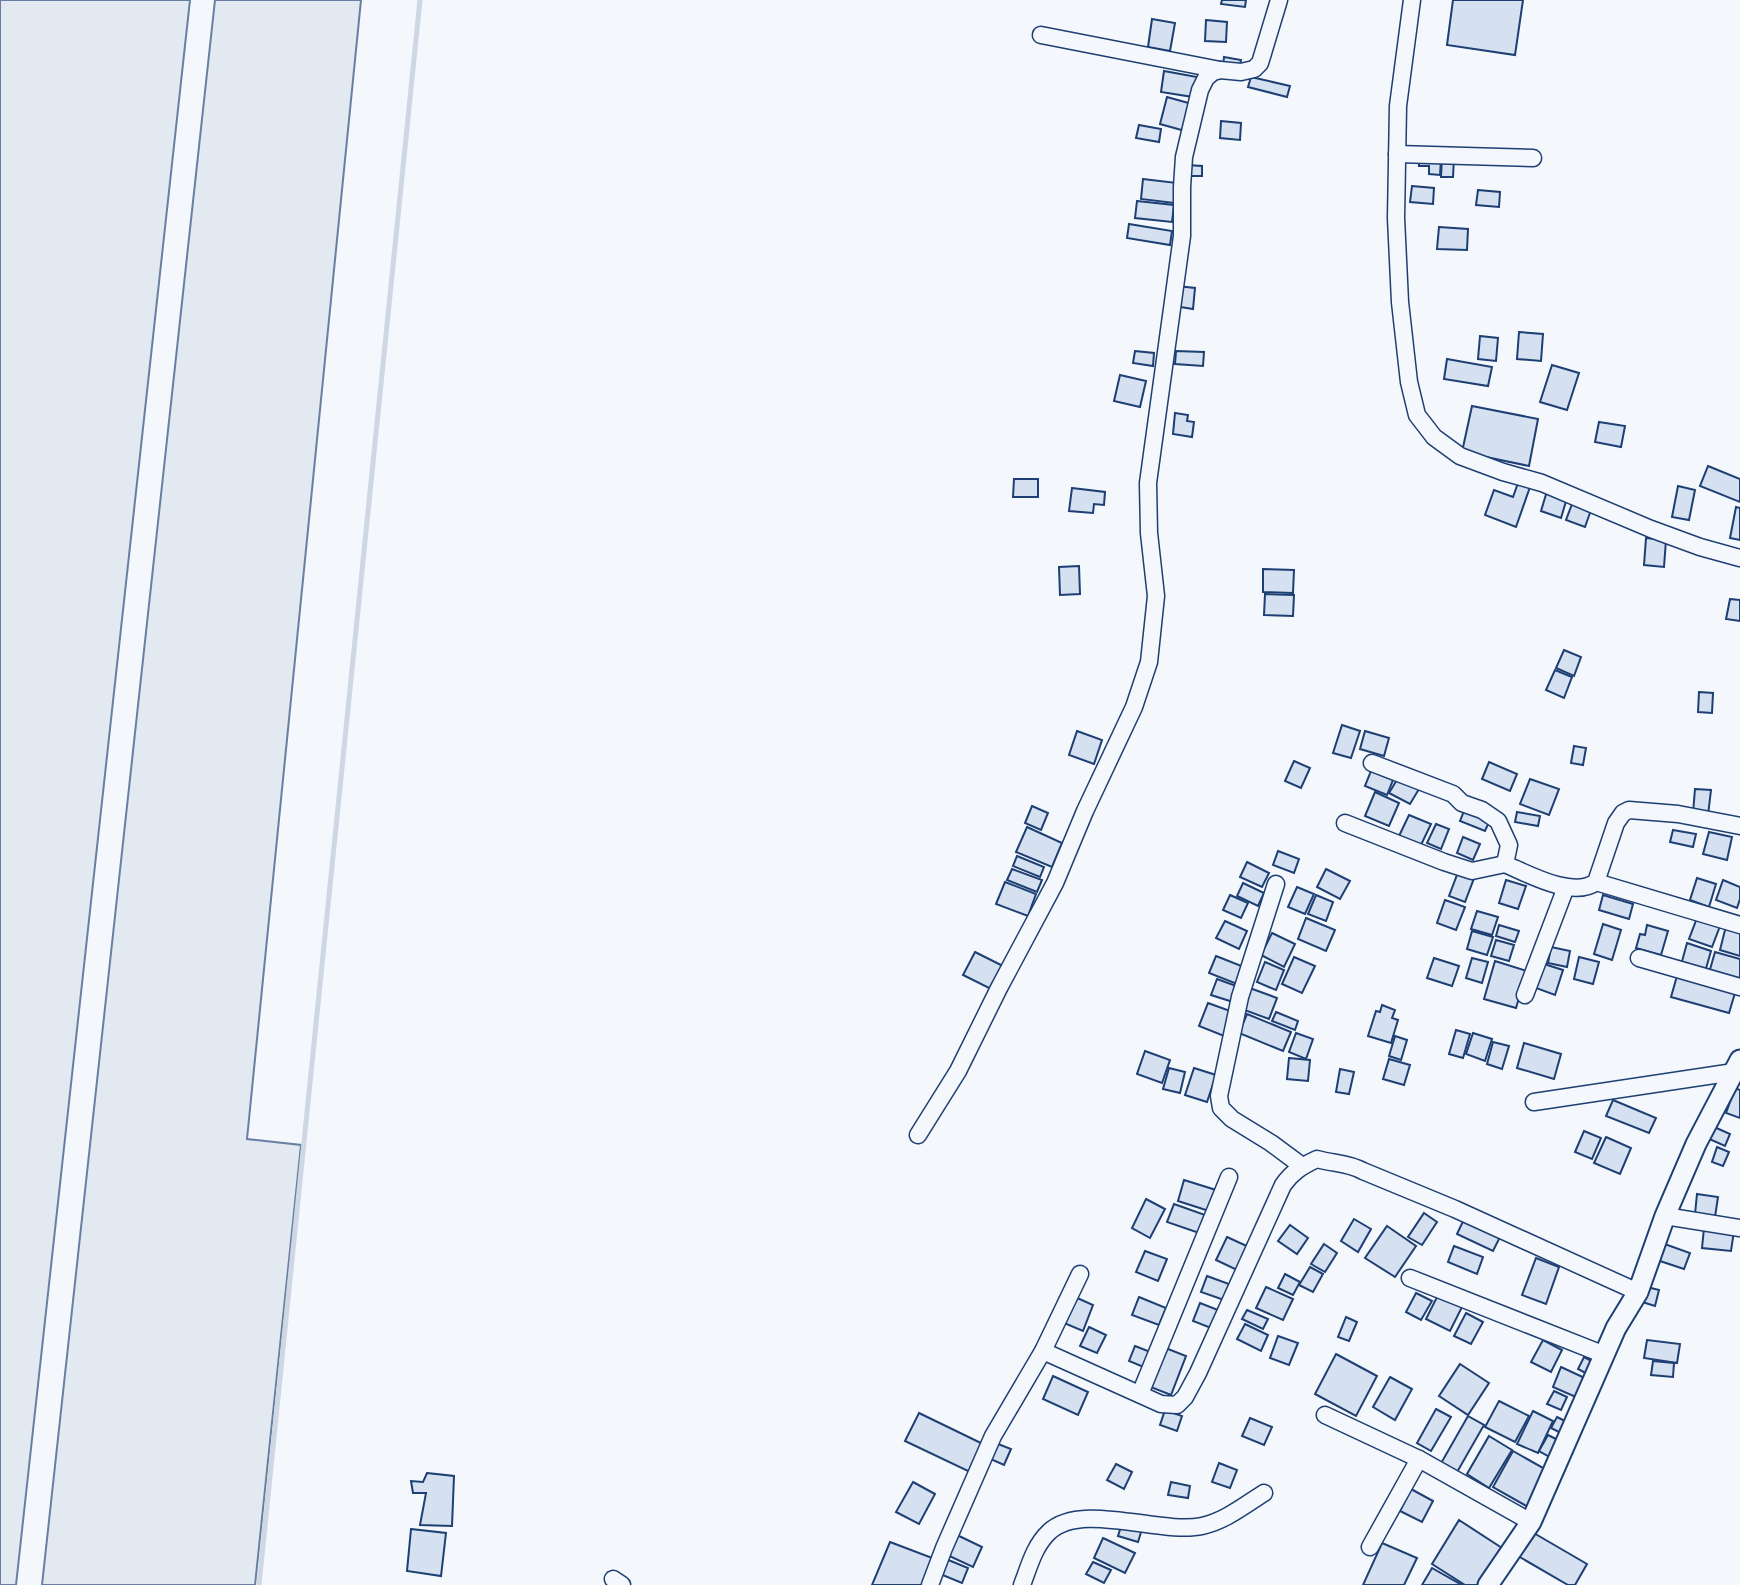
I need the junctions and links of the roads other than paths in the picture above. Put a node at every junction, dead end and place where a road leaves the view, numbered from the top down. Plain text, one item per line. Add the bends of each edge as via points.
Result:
1 (1279, 0) edge
2 (1412, 0) edge
3 (1041, 35) dead end
4 (1220, 70) junction
5 (1397, 154) junction
6 (1533, 158) dead end
7 (1740, 558) edge
8 (1372, 763) dead end
9 (1345, 823) dead end
10 (1740, 826) edge
11 (1505, 864) junction
12 (1596, 882) junction
13 (1276, 884) dead end
14 (1566, 887) junction
15 (1740, 925) edge
16 (1639, 958) dead end
17 (1740, 986) edge
18 (1525, 995) dead end
19 (1737, 1066) edge
20 (1534, 1102) dead end
21 (918, 1135) dead end
22 (1302, 1166) junction
23 (1229, 1177) dead end
24 (1665, 1216) junction
25 (1740, 1228) edge
26 (1080, 1274) dead end
27 (1410, 1278) dead end
28 (1638, 1292) junction
29 (1044, 1351) junction
30 (1605, 1355) junction
31 (1140, 1394) junction
32 (1325, 1415) dead end
33 (1419, 1460) junction
34 (1264, 1493) dead end
35 (1531, 1522) junction
36 (1370, 1547) dead end
37 (930, 1585) edge
38 (1022, 1585) edge
39 (1488, 1585) edge

1 - 4 street via 1260,63 1241,72
2 - 5 street via 1398,106
3 - 4 street
4 - 21 street via 1206,78 1200,90 1184,158 1182,236 1148,483 1156,596 1149,662 1134,707 1055,883 958,1071
5 - 6 street
5 - 7 street via 1400,302 1409,382 1417,415 1434,437 1460,456
8 - 11 street via 1453,794 1498,821 1508,845
9 - 11 street via 1472,871
10 - 12 street via 1629,810 1616,823
11 - 14 street
12 - 14 street
12 - 15 street
13 - 22 street via 1240,997 1219,1096 1221,1108 1232,1119
14 - 18 street
16 - 17 street
19 - 20 street
19 - 24 street
22 - 28 street via 1317,1159 1350,1164
22 - 31 street via 1283,1185 1185,1397 1177,1405 1161,1404
23 - 31 street
24 - 25 street
24 - 28 street
26 - 29 street
27 - 30 street
28 - 30 street
29 - 31 street
29 - 37 street via 993,1436
30 - 35 street
32 - 33 street
33 - 35 street
33 - 36 street
34 - 38 street via 1219,1521 1200,1527 1083,1519 1065,1522 1049,1531 1037,1548
35 - 39 street

